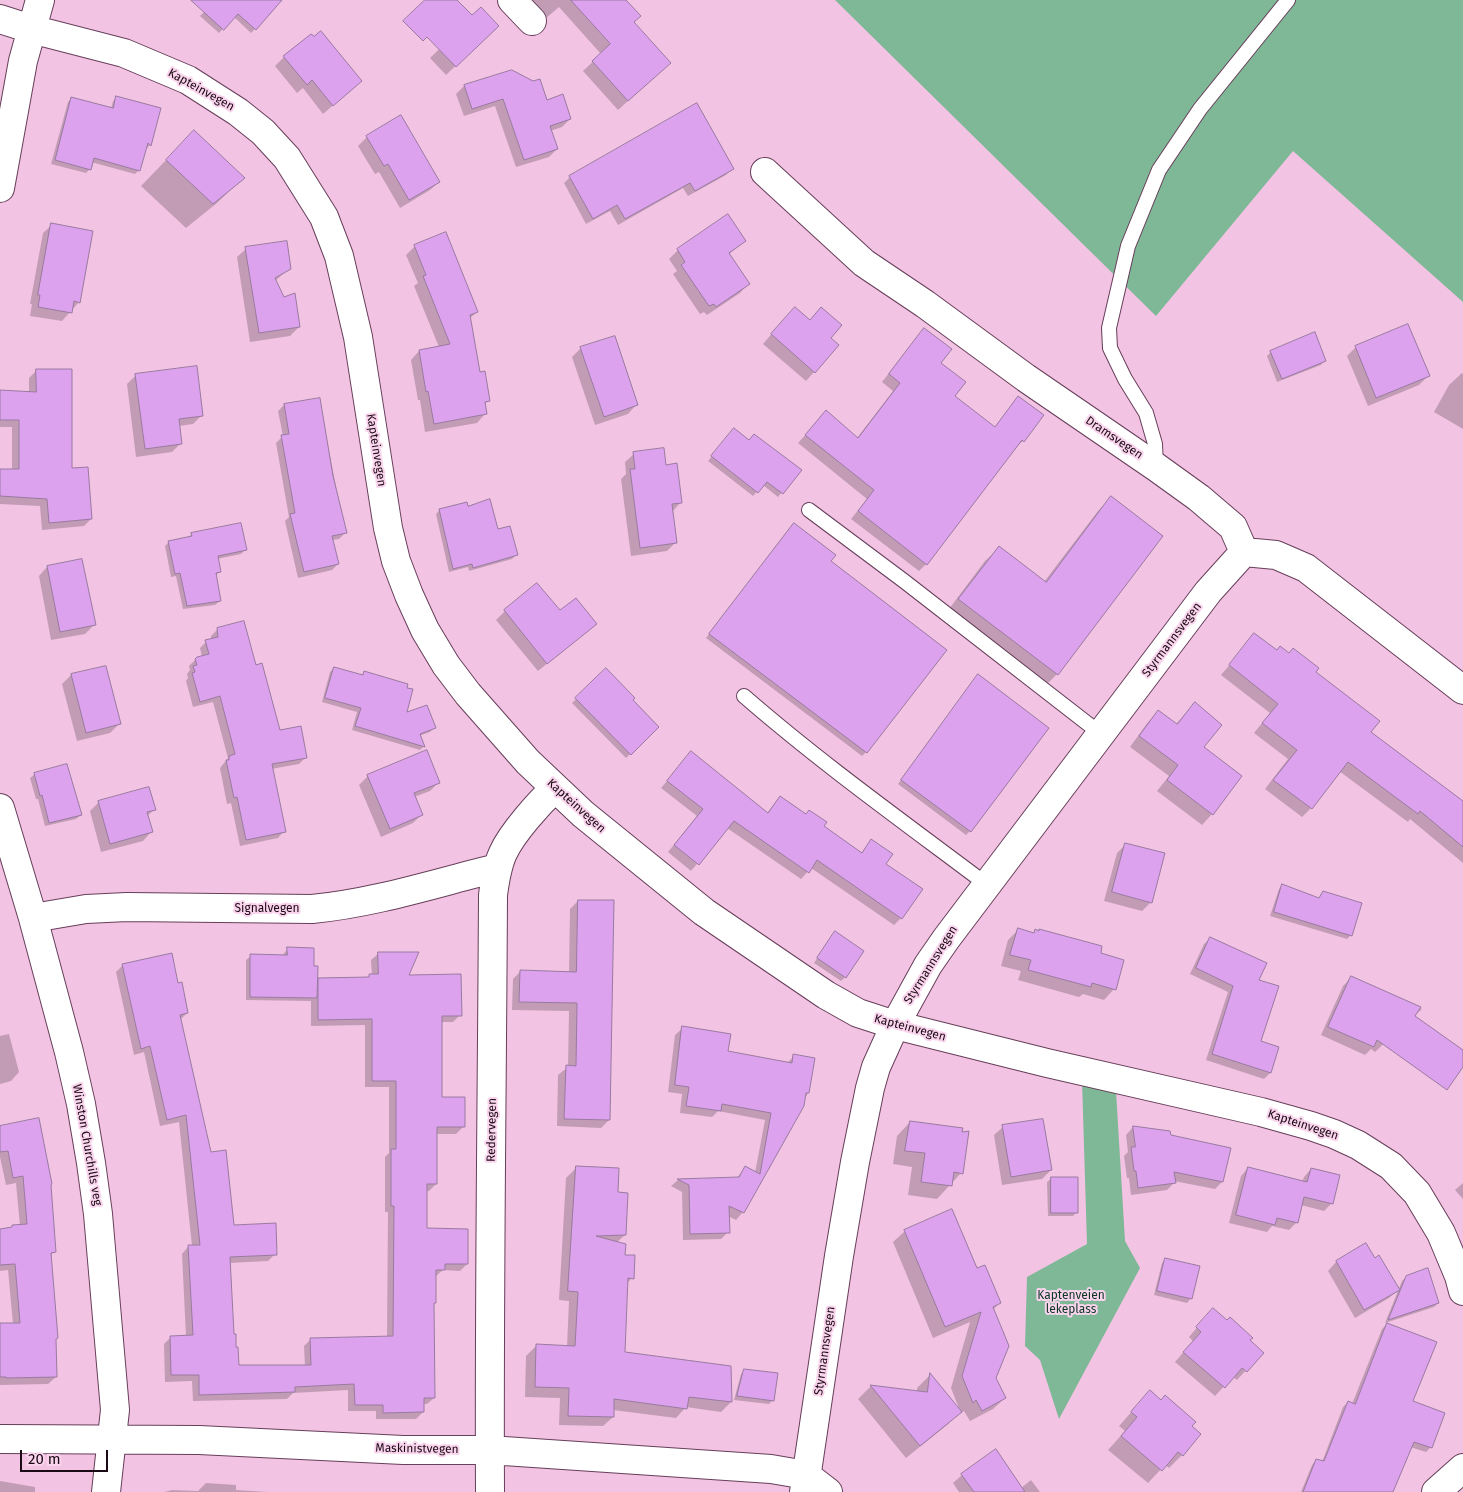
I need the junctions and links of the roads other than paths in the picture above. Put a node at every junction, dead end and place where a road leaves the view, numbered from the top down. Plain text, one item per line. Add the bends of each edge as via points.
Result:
1 (40, 0) edge
2 (512, 0) edge
3 (1288, 0) edge
4 (0, 19) edge
5 (532, 21) dead end
6 (31, 29) junction
7 (765, 172) dead end
8 (0, 188) edge
9 (1156, 467) junction
10 (808, 510) dead end
11 (1244, 552) junction
12 (1463, 690) edge
13 (744, 696) dead end
14 (1101, 734) junction
15 (555, 788) junction
16 (0, 808) edge
17 (498, 868) junction
18 (986, 884) junction
19 (32, 918) junction
20 (895, 1026) junction
21 (1463, 1291) edge
22 (0, 1439) edge
23 (113, 1439) junction
24 (489, 1450) junction
25 (1463, 1468) edge
26 (805, 1483) edge
27 (106, 1492) edge
28 (490, 1492) edge
29 (828, 1492) edge
30 (1436, 1492) edge

1 - 6 street
2 - 5 street
3 - 9 lane via 1200,109 1159,170 1128,246 1109,328 1110,348 1146,413 1155,444
4 - 6 street, Kapteinvegen
6 - 8 street via 12,112
6 - 15 street, Kapteinvegen via 124,53 188,80 264,132 287,158 324,217 339,256 358,337 388,528 409,595 446,665 496,726
7 - 9 street, Dramsvegen via 864,263
9 - 11 street, Dramsvegen via 1233,526
10 - 14 lane
11 - 12 street via 1276,555 1306,568
11 - 14 street, Styrmannsvegen via 1208,592
13 - 18 lane
14 - 18 street, Styrmannsvegen
15 - 17 street, Redervegen via 521,826 504,850
15 - 20 street, Kapteinvegen via 625,849 741,939 826,995 858,1013
16 - 19 street, Winston Churchills veg
17 - 19 street, Signalvegen via 374,901 342,906 312,909 127,907 86,909
17 - 24 street, Redervegen via 493,895
18 - 20 street, Styrmannsvegen via 928,966
19 - 23 street, Winston Churchills veg via 69,1052 91,1164 112,1370
20 - 21 street, Kapteinvegen via 1262,1112 1334,1134 1358,1145 1391,1166 1417,1193 1441,1233
20 - 26 street, Styrmannsvegen via 876,1067 855,1162
22 - 23 street, Maskinistvegen
23 - 24 street, Maskinistvegen via 403,1450
23 - 27 street, Winston Churchills veg
24 - 26 street, Maskinistvegen via 734,1466
24 - 28 street, Redervegen
25 - 30 street
26 - 29 street

